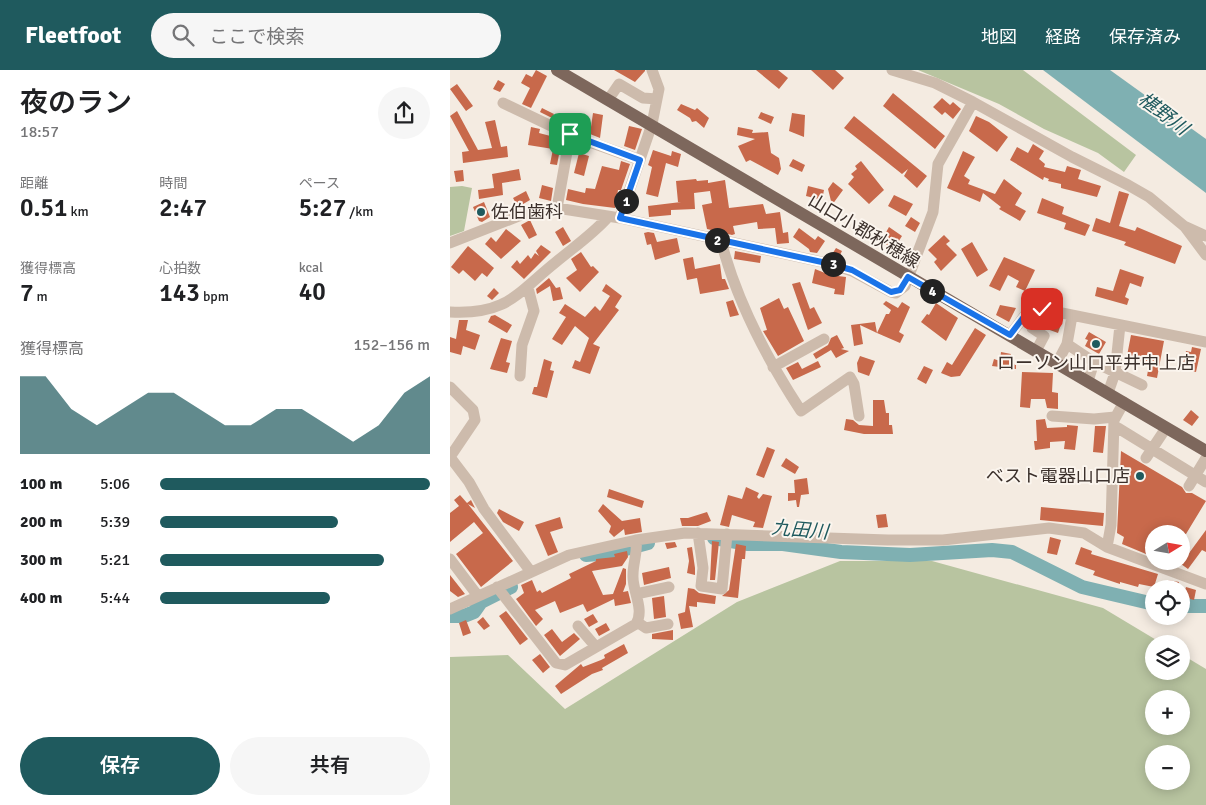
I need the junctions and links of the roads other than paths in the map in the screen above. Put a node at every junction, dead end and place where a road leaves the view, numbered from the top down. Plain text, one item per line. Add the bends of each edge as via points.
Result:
1 (557, 70) edge
2 (652, 70) edge
3 (892, 70) edge
4 (643, 98) junction
5 (657, 99) junction
6 (608, 100) junction
7 (973, 102) junction
8 (503, 103) dead end
9 (633, 114) junction
10 (652, 124) junction
11 (570, 134) junction
12 (640, 160) junction
13 (557, 208) junction
14 (614, 218) junction
15 (1184, 226) junction
16 (1206, 236) edge
17 (722, 241) junction
18 (450, 243) edge
19 (1206, 255) edge
20 (908, 277) junction
21 (528, 288) junction
22 (1033, 309) junction
23 (450, 312) edge
24 (1072, 316) junction
25 (1120, 325) junction
26 (1010, 335) junction
27 (824, 339) dead end
28 (1206, 342) edge
29 (1067, 344) junction
30 (1036, 351) junction
31 (1057, 362) junction
32 (1094, 362) junction
33 (773, 367) junction
34 (1115, 373) junction
35 (520, 376) dead end
36 (1088, 381) junction
37 (1142, 385) dead end
38 (450, 387) edge
39 (1108, 392) junction
40 (1124, 402) junction
41 (859, 416) dead end
42 (1052, 416) dead end
43 (1117, 422) junction
44 (1166, 428) junction
45 (1206, 451) edge
46 (1149, 454) junction
47 (1206, 458) edge
48 (1192, 481) junction
49 (1206, 482) edge
50 (699, 537) junction
51 (727, 537) junction
52 (636, 544) junction
53 (1107, 547) junction
54 (450, 558) edge
55 (531, 572) junction
56 (1206, 584) edge
57 (669, 587) dead end
58 (499, 591) junction
59 (636, 594) junction
60 (478, 596) junction
61 (450, 609) edge
62 (637, 622) junction
63 (668, 624) dead end
64 (578, 626) dead end
65 (596, 647) junction

1 - 6 main road, 山口小郡秋穂線
2 - 5 street via 659,89
3 - 7 street via 935,83
4 - 5 street
4 - 6 street via 619,84
4 - 9 street
5 - 10 street
6 - 9 main road, 山口小郡秋穂線
7 - 15 street via 1135,189
7 - 20 street via 938,164 933,212
8 - 11 street
9 - 10 main road, 山口小郡秋穂線
10 - 12 street
10 - 20 main road, 山口小郡秋穂線
11 - 12 street
11 - 13 street
12 - 14 street
13 - 14 street
13 - 18 street via 529,212
14 - 17 street
14 - 21 street
15 - 16 street
15 - 19 street
17 - 20 street via 852,270 891,292 900,290
17 - 33 street via 756,334
20 - 26 main road, 山口小郡秋穂線
21 - 23 street via 506,303 484,311
21 - 35 street via 534,311 522,345
22 - 24 street
22 - 26 street via 1024,314
22 - 30 street via 1032,328 1044,336
24 - 25 street
24 - 29 street
25 - 28 street
25 - 34 street
26 - 30 main road, 山口小郡秋穂線
27 - 33 street
29 - 31 street
29 - 32 street
30 - 31 main road, 山口小郡秋穂線
31 - 36 main road, 山口小郡秋穂線
32 - 34 street
32 - 36 street
33 - 41 street via 802,411 850,377
34 - 37 street
34 - 39 street
36 - 39 main road, 山口小郡秋穂線
38 - 55 street via 473,410 476,420 450,457
39 - 40 main road, 山口小郡秋穂線
40 - 43 street
40 - 44 main road, 山口小郡秋穂線
42 - 43 street
43 - 46 street
43 - 53 street
44 - 45 main road, 山口小郡秋穂線
44 - 46 street
46 - 48 street
47 - 48 street
48 - 49 street
50 - 51 street
50 - 51 street via 703,568 701,586 722,589
50 - 52 street
51 - 53 street via 943,540 1049,528 1084,533
52 - 55 street via 569,556
52 - 59 street via 632,575
53 - 56 street
54 - 60 street
55 - 58 street
57 - 59 street
58 - 60 street
58 - 65 street via 556,663 565,665
59 - 62 street via 640,617
60 - 61 street
62 - 63 street via 646,628
62 - 65 street
64 - 65 street

